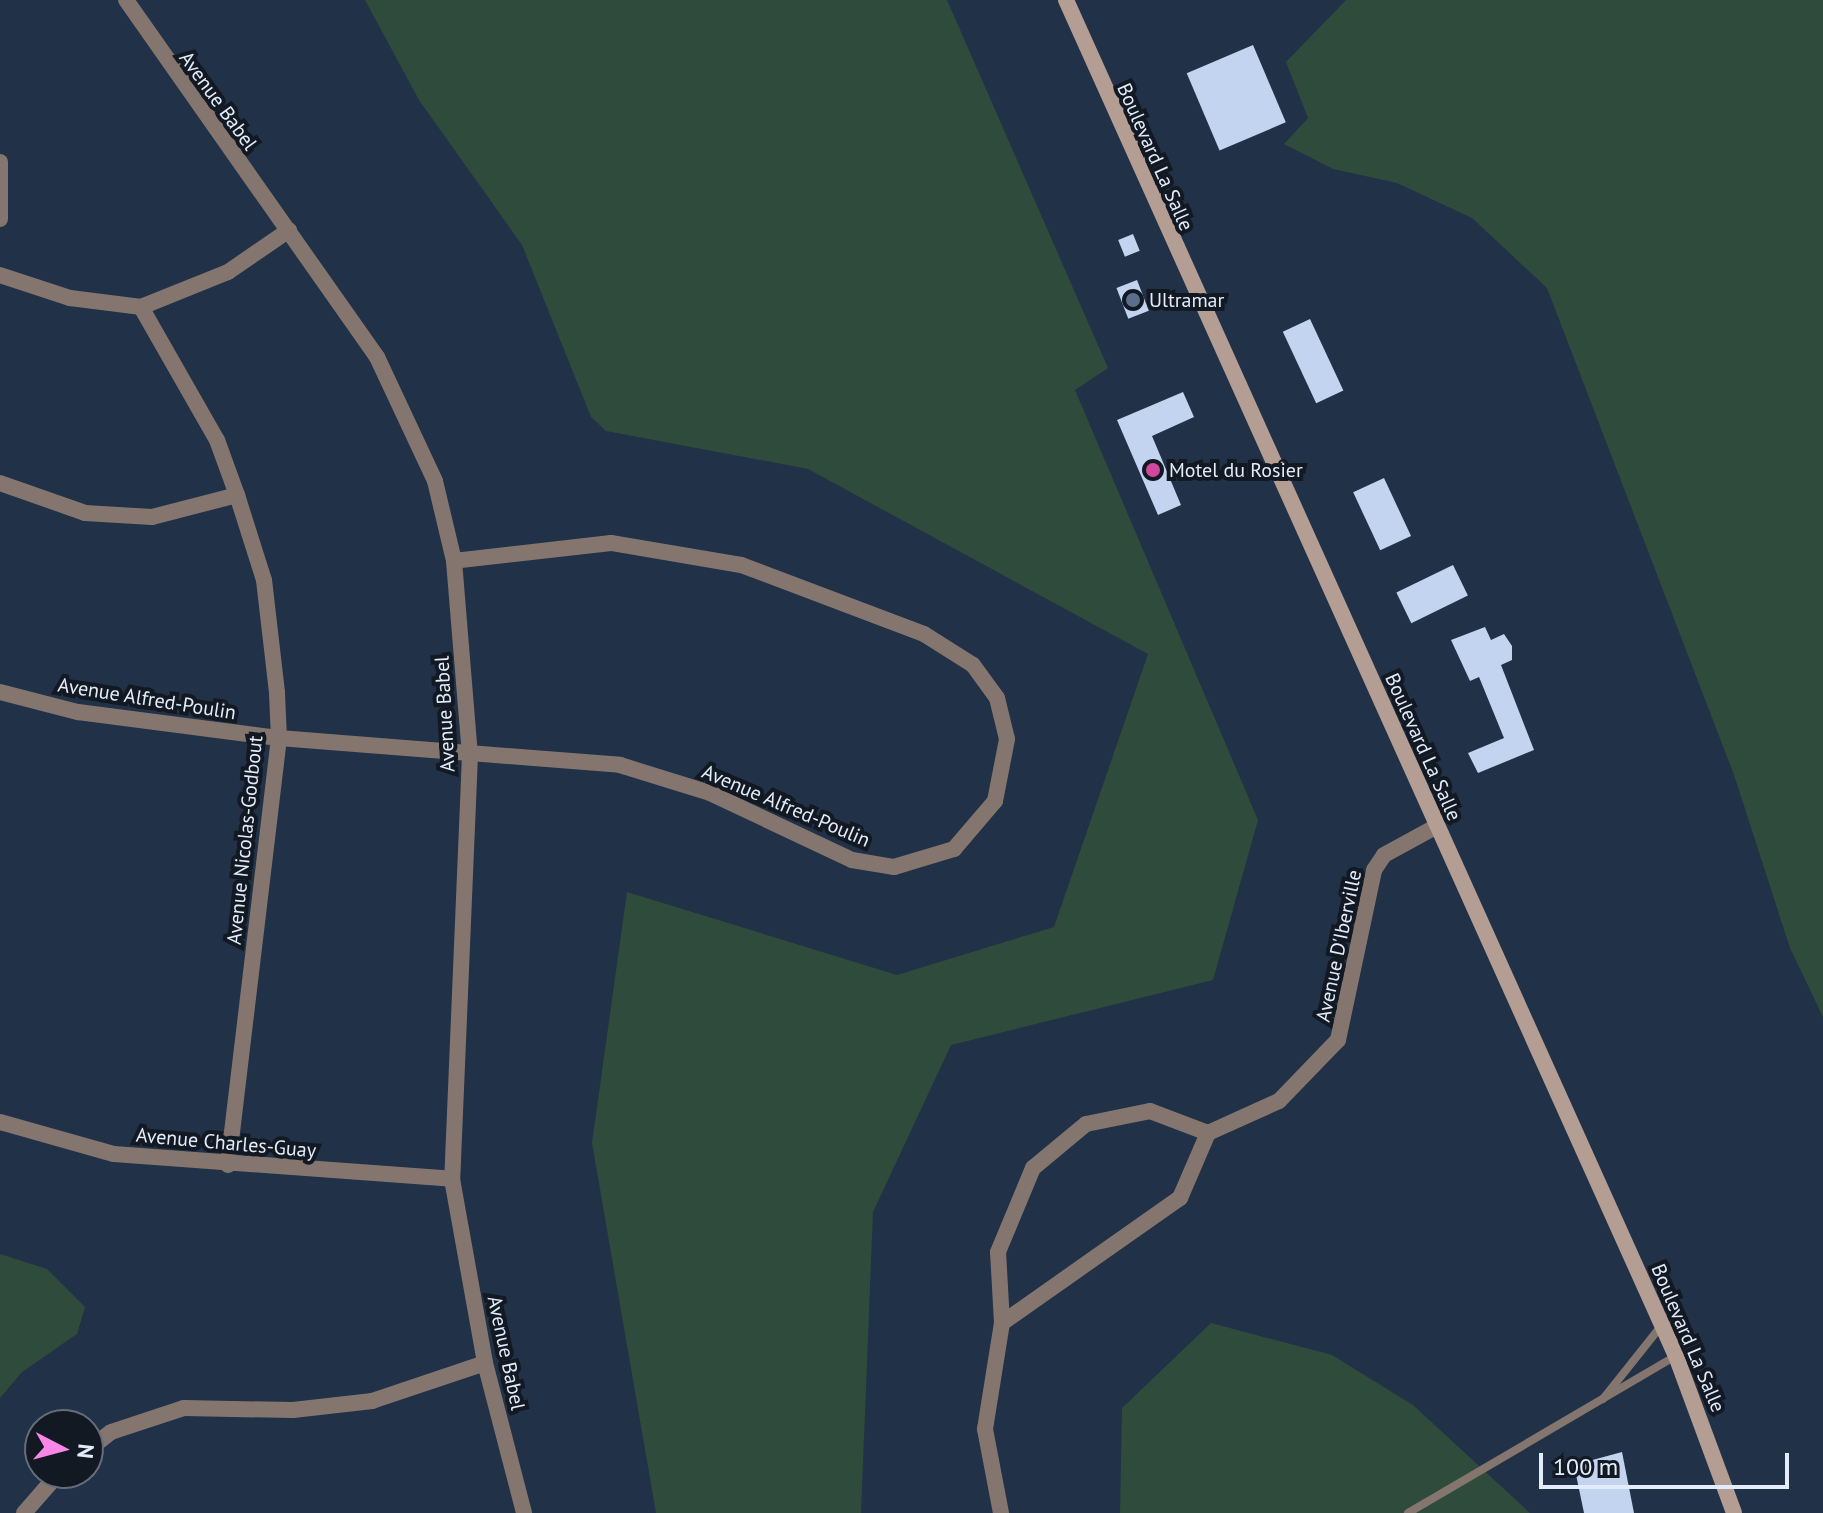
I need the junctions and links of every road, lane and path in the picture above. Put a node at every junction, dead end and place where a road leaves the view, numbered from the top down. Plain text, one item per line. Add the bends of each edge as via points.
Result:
1 (126, 0) edge
2 (1066, 0) edge
3 (0, 162) edge
4 (0, 219) edge
5 (289, 230) junction
6 (0, 275) edge
7 (141, 307) junction
8 (0, 483) edge
9 (237, 495) junction
10 (454, 561) junction
11 (0, 692) edge
12 (279, 738) junction
13 (470, 755) junction
14 (1437, 826) junction
15 (0, 1122) edge
16 (1208, 1133) junction
17 (228, 1165) junction
18 (452, 1179) junction
19 (1002, 1323) junction
20 (1662, 1325) junction
21 (1676, 1356) junction
22 (485, 1363) junction
23 (1602, 1400) junction
24 (104, 1437) edge
25 (45, 1489) edge
26 (24, 1513) edge
27 (524, 1513) edge
28 (1001, 1513) edge
29 (1408, 1513) edge
30 (1734, 1513) edge

1 - 5 street, Avenue Babel via 189,99
2 - 14 street, Boulevard La Salle
3 - 4 street
5 - 7 street via 228,272
5 - 10 street, Avenue Babel via 377,357 435,481
6 - 7 street via 70,298
7 - 9 street, Avenue Nicolas-Godbout via 217,440
8 - 9 street via 85,513 152,517
9 - 12 street, Avenue Nicolas-Godbout via 264,580
10 - 13 street, Avenue Babel
10 - 13 street, Avenue Alfred-Poulin via 611,543 741,565 924,634 973,665 997,698 1007,739 995,801 954,849 894,867 852,860 710,793 620,765
11 - 12 street, Avenue Alfred-Poulin via 78,712
12 - 13 street, Avenue Alfred-Poulin
12 - 17 street, Avenue Nicolas-Godbout
13 - 18 street, Avenue Babel
14 - 16 street, Avenue D'Iberville via 1384,855 1374,870 1338,1040 1279,1101
14 - 20 street, Boulevard La Salle
15 - 17 street, Avenue Charles-Guay via 114,1154
16 - 19 street via 1180,1198
16 - 19 street via 1150,1111 1086,1124 1033,1168 998,1252
17 - 18 street, Avenue Charles-Guay
18 - 22 street, Avenue Babel
19 - 28 street via 985,1429
20 - 21 street, Boulevard La Salle
20 - 23 lane
21 - 23 lane
21 - 30 street, Boulevard La Salle
22 - 24 street via 372,1401 293,1410 184,1408
22 - 27 street, Avenue Babel
23 - 29 lane
25 - 26 street

